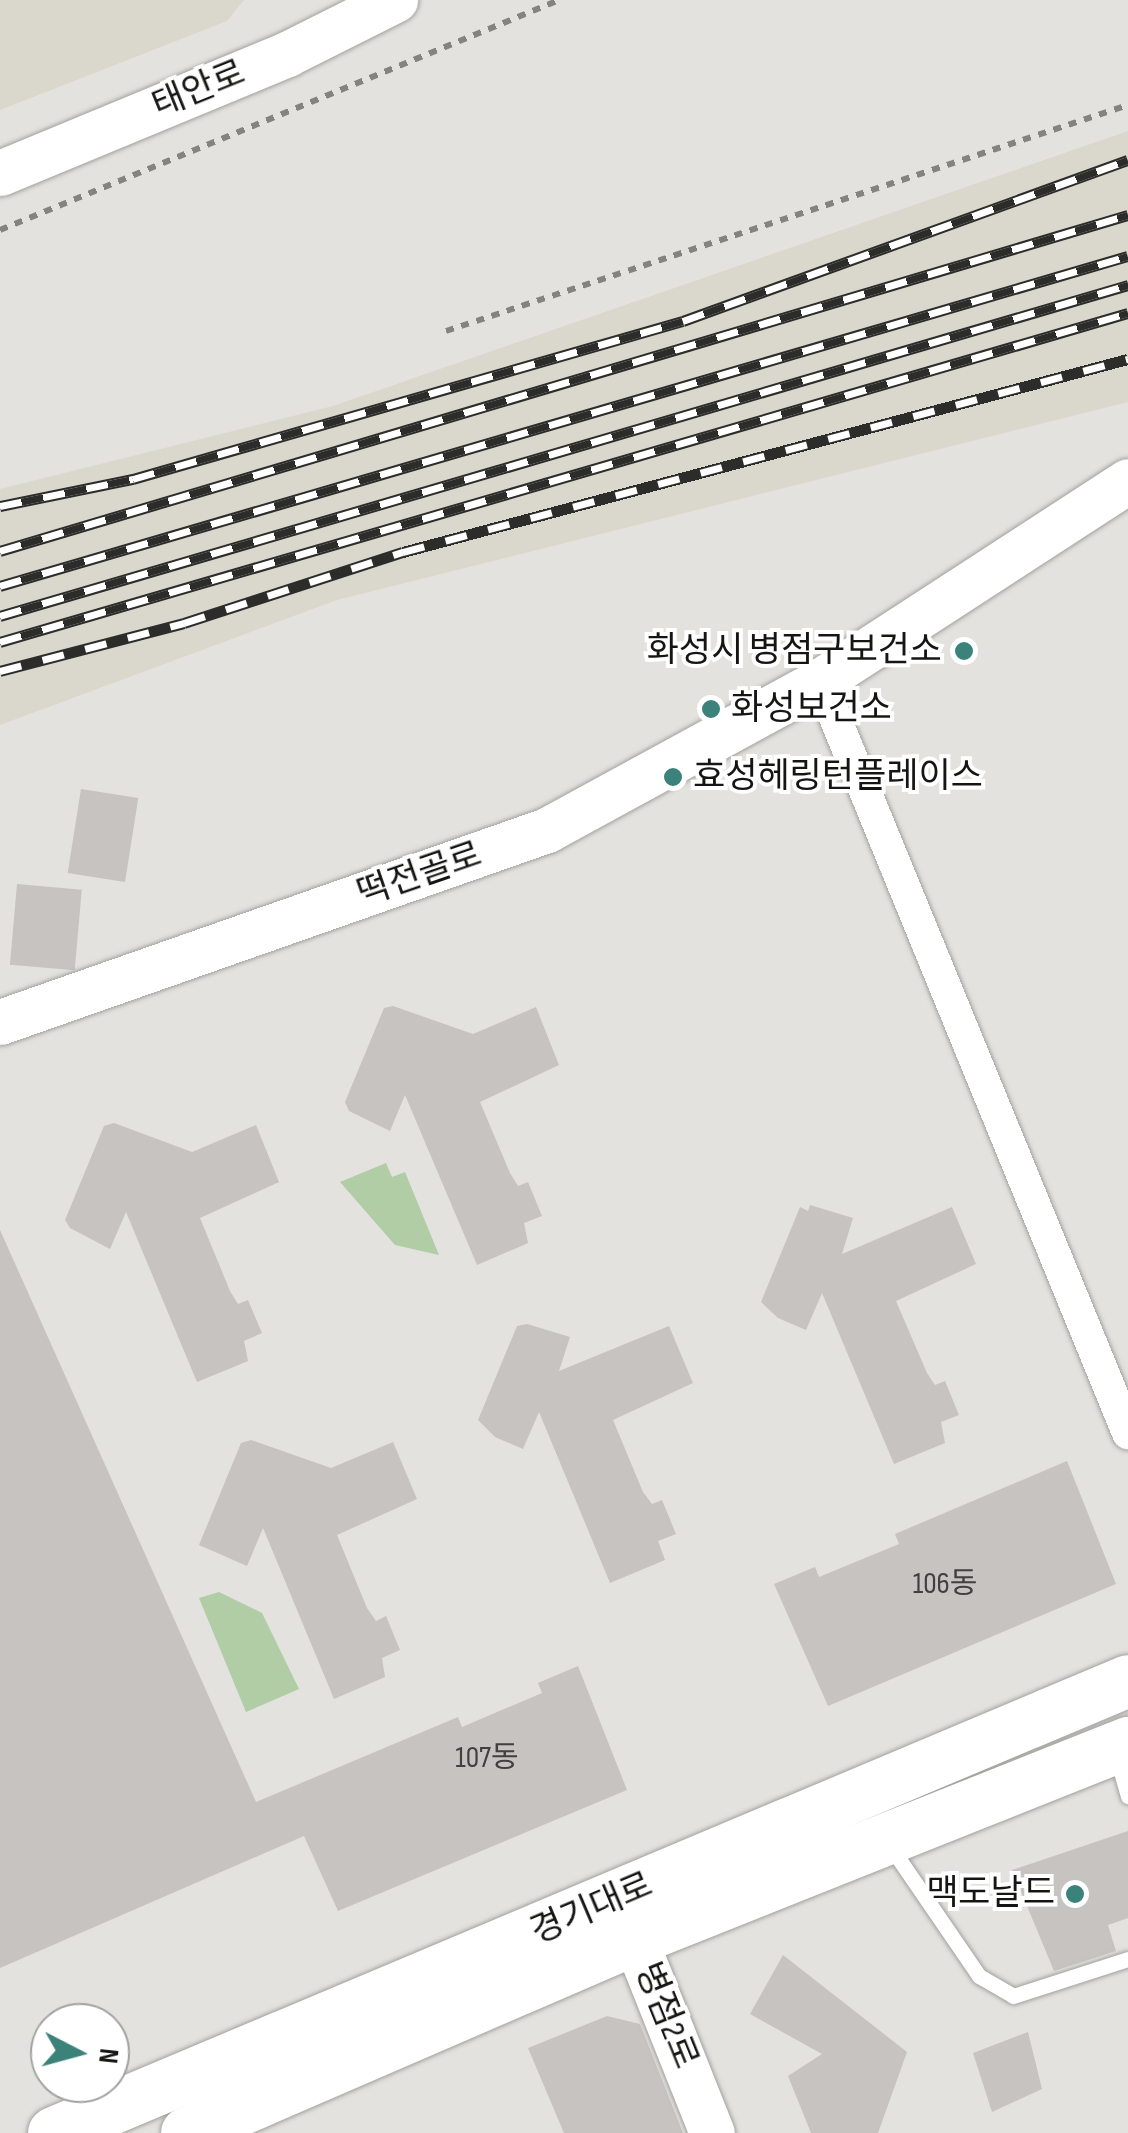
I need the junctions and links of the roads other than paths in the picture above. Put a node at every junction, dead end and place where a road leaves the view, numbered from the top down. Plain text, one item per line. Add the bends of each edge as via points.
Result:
1 (378, 4) edge
2 (0, 172) edge
3 (1128, 480) edge
4 (820, 681) junction
5 (0, 1022) edge
6 (1128, 1432) edge
7 (1128, 1681) edge
8 (1125, 1762) edge
9 (884, 1840) junction
10 (627, 1919) junction
11 (1128, 1959) edge
12 (54, 2133) edge
13 (187, 2133) edge
14 (712, 2133) edge

1 - 2 street, 태안로 via 287,54
3 - 4 street, 떡전골로
4 - 5 street, 떡전골로 via 547,830
4 - 6 street
7 - 10 main road, 경기대로
8 - 9 main road, 경기대로
9 - 10 main road, 경기대로
9 - 11 lane via 979,1976 1013,1996
10 - 12 main road, 경기대로
10 - 13 main road, 경기대로
10 - 14 street, 병점2로

